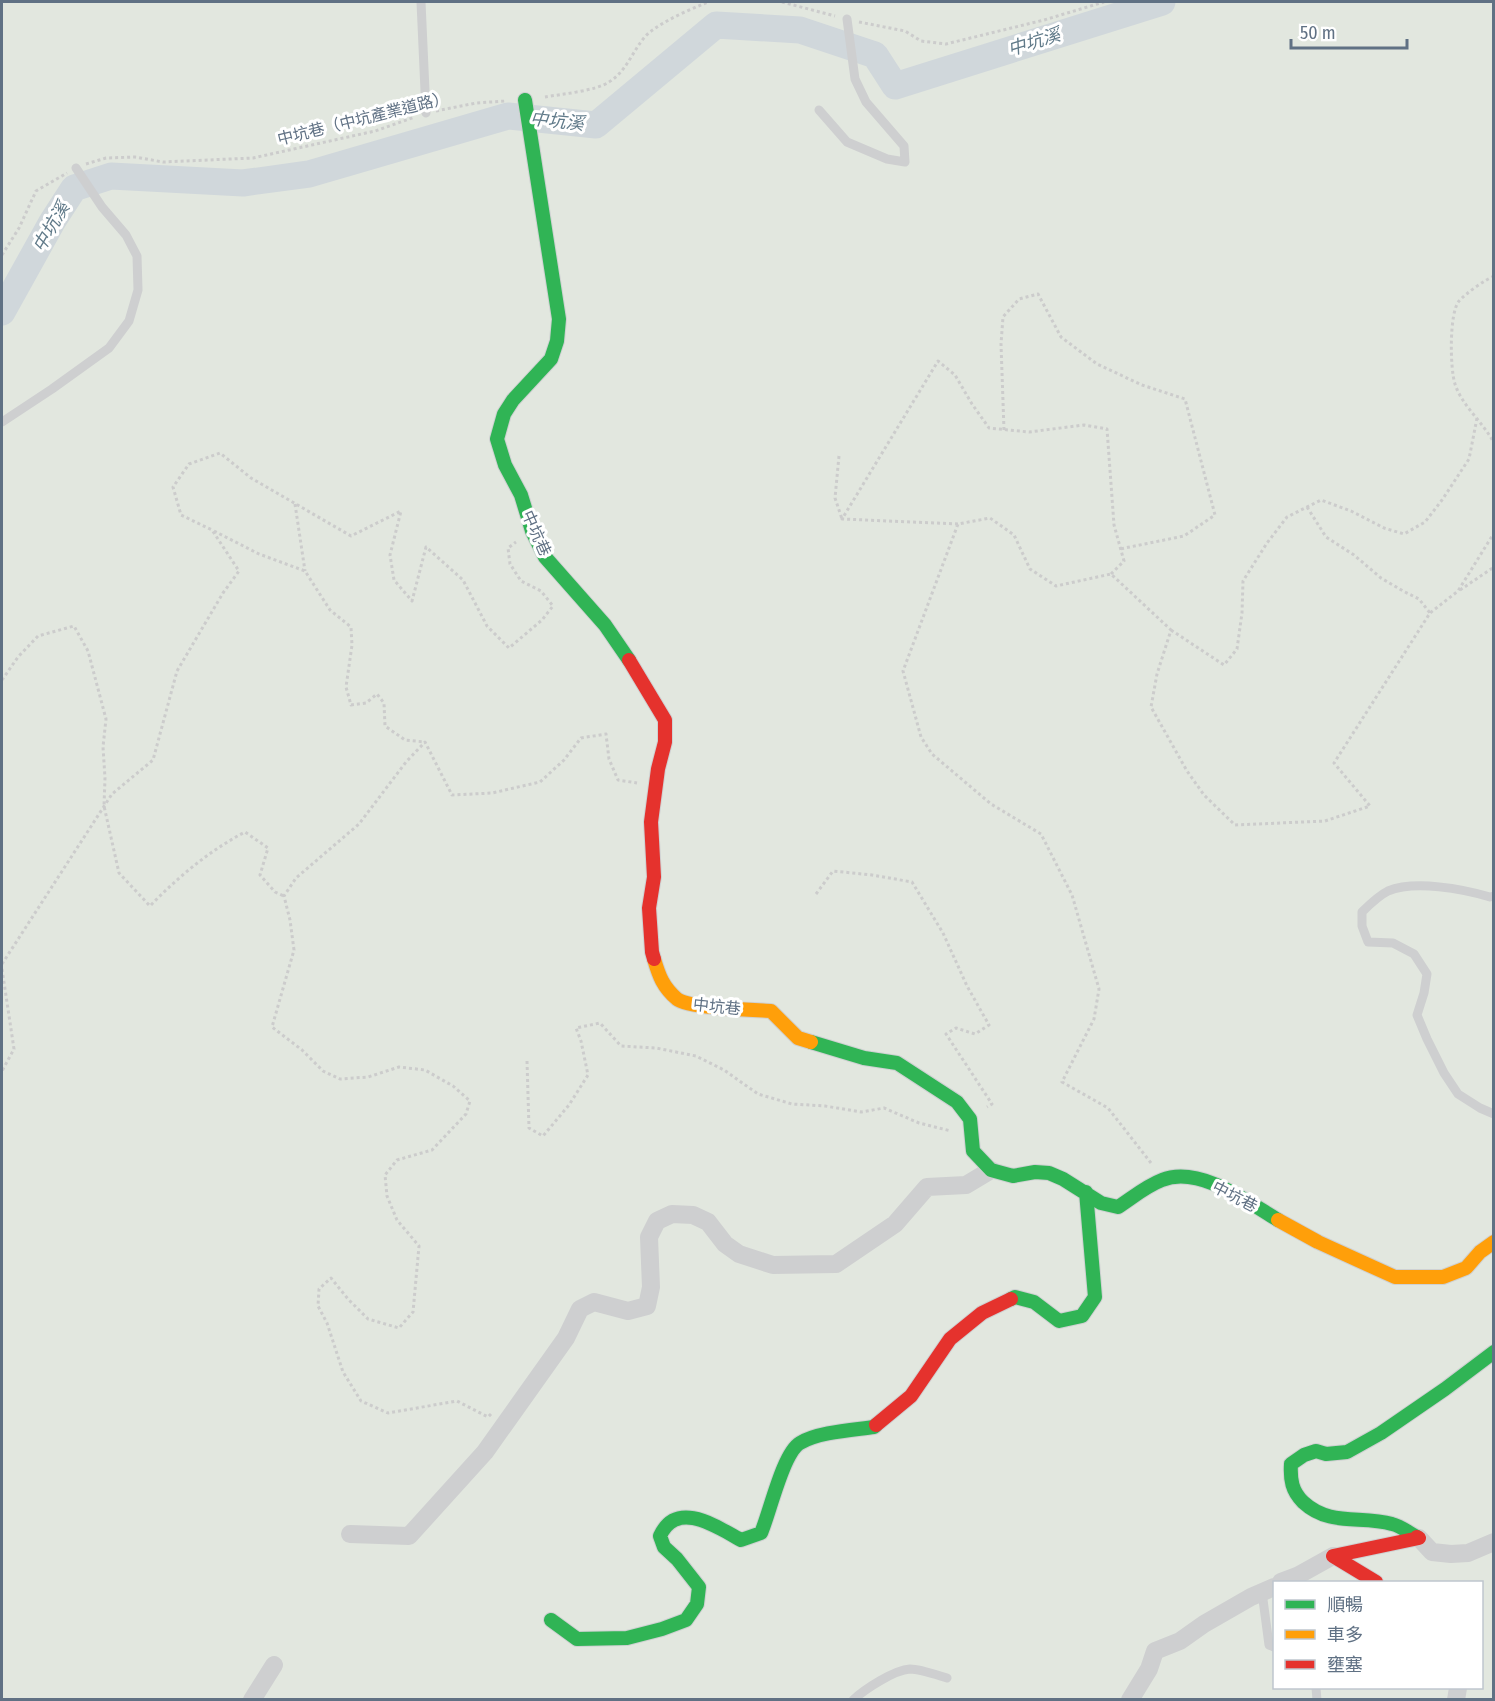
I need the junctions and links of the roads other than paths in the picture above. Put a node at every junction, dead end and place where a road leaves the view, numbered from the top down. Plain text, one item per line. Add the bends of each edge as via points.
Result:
1 (421, 2) edge
2 (848, 20) road end
3 (525, 100) road end
4 (819, 110) dead end
5 (426, 113) road end
6 (76, 168) road end
7 (2, 422) edge
8 (1494, 896) edge
9 (1494, 1114) edge
10 (991, 1170) junction
11 (1086, 1192) junction
12 (1494, 1242) edge
13 (1494, 1352) edge
14 (350, 1534) dead end
15 (1419, 1538) junction
16 (1494, 1542) edge
17 (1333, 1556) junction
18 (1284, 1581) edge
19 (1374, 1581) edge
20 (1268, 1589) edge
21 (551, 1620) dead end
22 (1273, 1646) edge
23 (274, 1665) dead end
24 (947, 1678) dead end
25 (252, 1700) edge
26 (853, 1700) edge
27 (1130, 1700) edge

1 - 5 lane
2 - 4 lane via 855,79 866,102 904,146 905,162 887,159 847,142
3 - 10 street, 中坑巷 via 559,319 551,359 513,400 504,414 497,439 545,557 610,633 666,720 651,822 654,877 649,908 652,952 661,981 679,1001 771,1011 798,1038 864,1058 897,1063 957,1102 970,1119 973,1151
6 - 7 lane via 126,235 136,256 138,290 129,321 109,348
8 - 9 lane via 1450,888 1388,891 1362,912 1362,926 1368,942 1393,943 1414,954 1427,974 1417,1016 1426,1040 1458,1094
10 - 11 street via 1013,1176 1049,1173
10 - 14 street via 966,1185 927,1187 895,1224 836,1264 773,1265 739,1254 725,1244 708,1222 693,1215 672,1214 657,1221 649,1237 651,1287 647,1306 628,1311 594,1302 580,1309 566,1338 485,1452 409,1536
11 - 12 street, 中坑巷 via 1101,1203 1118,1207 1164,1179 1199,1179 1216,1184 1318,1242 1395,1277 1443,1277 1466,1268
11 - 21 street via 1095,1298 1082,1316 1059,1321 1034,1302 1015,1297 982,1313 950,1340 911,1396 874,1427 814,1437 798,1444 786,1461 761,1533 741,1540 696,1517 666,1524 660,1536 663,1547 677,1558 699,1587 697,1604 686,1620 627,1638 577,1639
13 - 15 street via 1381,1433 1347,1452 1316,1451 1292,1464 1290,1479 1296,1495 1312,1510 1330,1517 1393,1524
15 - 16 street via 1432,1552 1451,1554 1468,1553
15 - 17 street
17 - 18 street
17 - 19 street
20 - 22 lane via 1269,1645
20 - 27 street via 1180,1641 1155,1651
23 - 25 street
24 - 26 lane via 911,1669 865,1688

